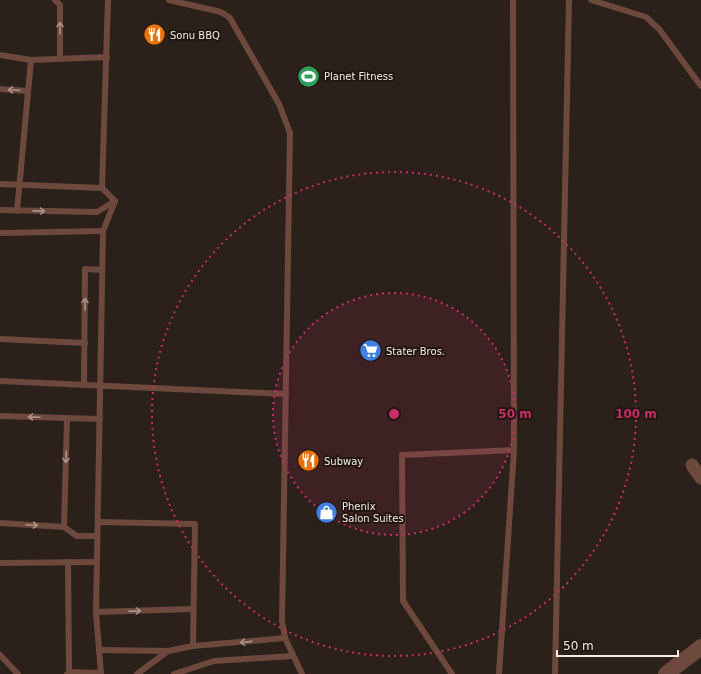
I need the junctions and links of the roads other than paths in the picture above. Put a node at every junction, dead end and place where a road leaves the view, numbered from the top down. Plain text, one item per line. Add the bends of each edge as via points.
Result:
1 (55, 0) edge
2 (108, 0) edge
3 (169, 0) edge
4 (513, 0) edge
5 (569, 0) edge
6 (591, 0) edge
7 (184, 2) edge
8 (0, 55) edge
9 (107, 57) junction
10 (60, 59) junction
11 (31, 60) junction
12 (701, 86) edge
13 (0, 90) edge
14 (28, 91) junction
15 (0, 184) edge
16 (19, 185) junction
17 (102, 188) junction
18 (115, 201) junction
19 (0, 210) edge
20 (17, 211) junction
21 (103, 231) junction
22 (0, 233) edge
23 (102, 270) junction
24 (0, 339) edge
25 (85, 343) junction
26 (0, 381) edge
27 (84, 385) junction
28 (101, 386) junction
29 (286, 394) junction
30 (0, 416) edge
31 (67, 418) junction
32 (100, 419) junction
33 (514, 450) junction
34 (692, 465) dead end
35 (701, 478) edge
36 (98, 522) junction
37 (0, 524) edge
38 (64, 527) junction
39 (97, 536) junction
40 (68, 562) junction
41 (97, 562) junction
42 (0, 563) edge
43 (193, 609) junction
44 (96, 612) junction
45 (285, 638) junction
46 (193, 646) junction
47 (701, 647) edge
48 (99, 650) junction
49 (168, 651) junction
50 (0, 655) edge
51 (293, 656) junction
52 (68, 673) edge
53 (18, 674) edge
54 (100, 674) edge
55 (137, 674) edge
56 (174, 674) edge
57 (302, 674) edge
58 (452, 674) edge
59 (499, 674) edge
60 (555, 674) edge
61 (666, 674) edge

10 -> 1 lane via 60,5
2 - 9 lane
3 - 7 lane
4 - 33 lane
5 - 60 lane
6 - 12 lane via 646,17 660,29
7 - 29 lane via 221,12 230,18 279,104 290,133
8 - 11 lane
9 - 10 lane
9 - 17 lane
10 - 11 lane
11 - 14 lane
14 -> 13 lane
14 - 16 lane
15 - 16 lane
16 - 17 lane
16 - 20 lane
17 - 18 lane
20 -> 18 lane via 97,212
18 - 21 lane
19 - 20 lane
21 - 22 lane
21 - 23 lane
25 -> 23 lane via 85,269
23 - 28 lane
24 - 25 lane
25 - 27 lane
26 - 27 lane
27 - 28 lane
28 - 29 lane
28 - 32 lane
29 - 45 lane via 282,613
31 -> 30 lane
31 - 32 lane
31 -> 38 lane
32 - 36 lane
33 - 58 lane via 402,455 403,601
33 - 59 lane
34 - 35 street
36 - 39 lane
36 - 43 lane via 195,524
37 -> 38 lane
38 - 39 lane via 77,536
39 - 41 lane
40 - 41 lane
40 - 42 lane
40 - 52 lane
41 - 44 lane
44 -> 43 lane
43 - 46 lane
44 - 48 lane
45 -> 46 lane
45 - 51 lane
46 - 49 lane
47 - 61 street
48 - 49 lane
48 - 54 lane
49 - 55 lane
50 - 53 lane
51 - 56 lane via 214,661
51 - 57 lane
52 - 54 lane

